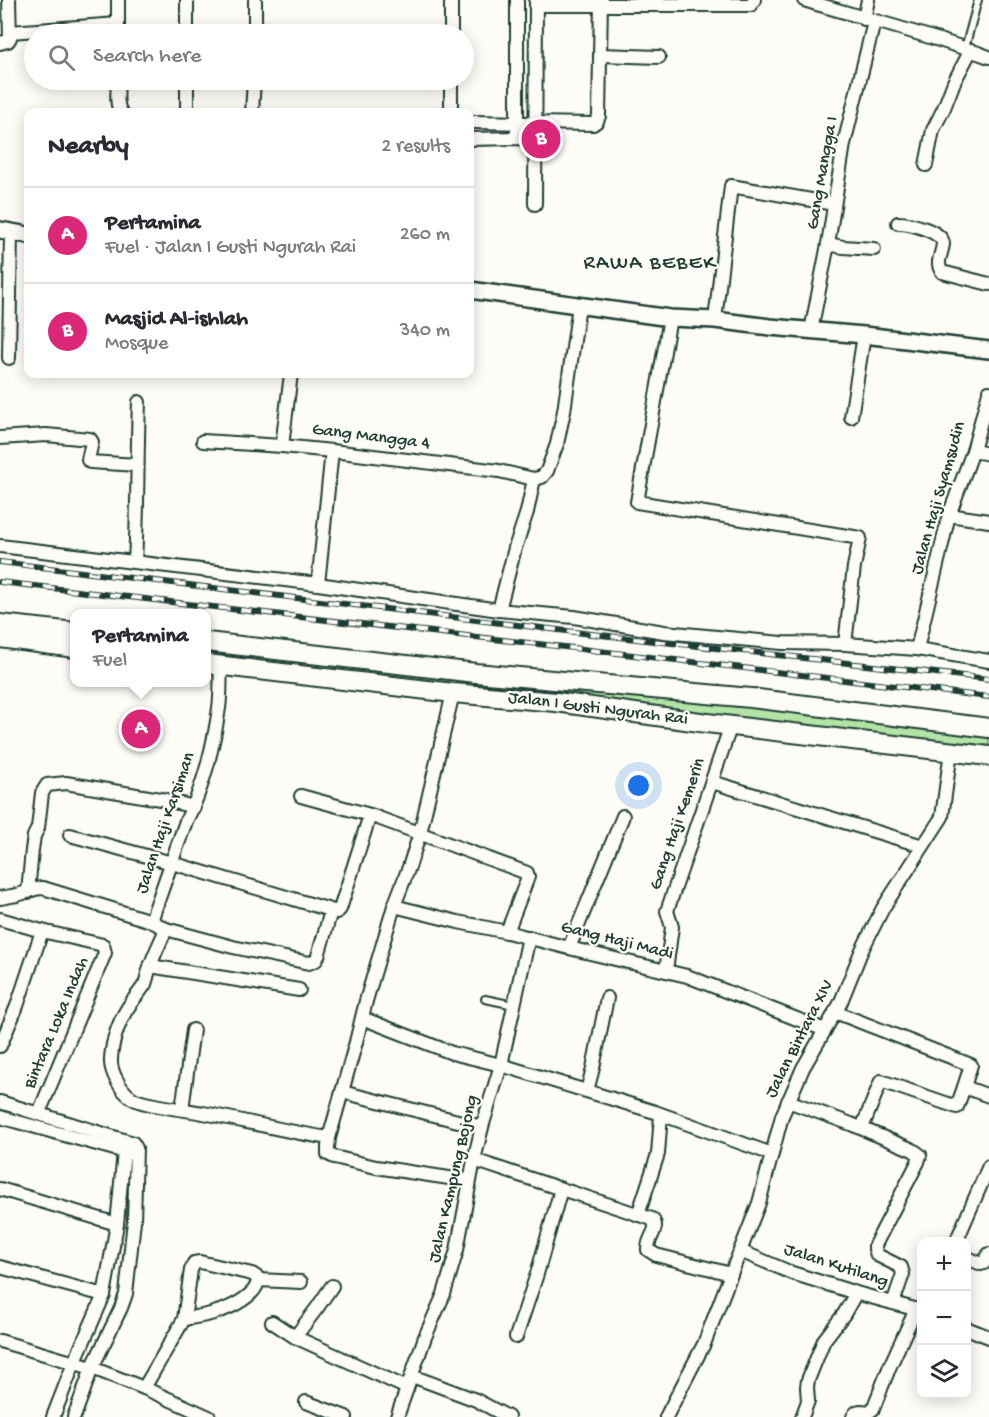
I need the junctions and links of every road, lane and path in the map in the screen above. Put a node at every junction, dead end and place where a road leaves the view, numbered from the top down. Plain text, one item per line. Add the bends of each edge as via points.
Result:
1 (9, 0) edge
2 (118, 0) edge
3 (187, 0) edge
4 (255, 0) edge
5 (451, 0) edge
6 (517, 0) edge
7 (754, 0) edge
8 (804, 0) edge
9 (868, 0) edge
10 (978, 0) edge
11 (536, 2) edge
12 (601, 2) edge
13 (869, 20) junction
14 (118, 24) edge
15 (187, 24) edge
16 (255, 24) edge
17 (451, 24) edge
18 (10, 32) junction
19 (24, 32) edge
20 (0, 43) edge
21 (968, 49) junction
22 (600, 55) junction
23 (659, 57) dead end
24 (989, 57) edge
25 (118, 90) edge
26 (187, 90) edge
27 (253, 90) edge
28 (451, 90) edge
29 (119, 108) edge
30 (187, 108) edge
31 (252, 108) edge
32 (451, 108) edge
33 (474, 122) edge
34 (516, 123) junction
35 (535, 123) junction
36 (516, 138) junction
37 (474, 139) edge
38 (534, 140) junction
39 (926, 165) dead end
40 (535, 204) dead end
41 (834, 204) junction
42 (898, 223) dead end
43 (6, 231) edge
44 (24, 234) edge
45 (828, 244) junction
46 (874, 249) dead end
47 (989, 284) edge
48 (474, 291) edge
49 (579, 305) junction
50 (670, 318) junction
51 (715, 320) junction
52 (811, 331) junction
53 (864, 335) junction
54 (989, 350) edge
55 (9, 358) dead end
56 (290, 378) edge
57 (989, 392) edge
58 (139, 402) dead end
59 (851, 417) dead end
60 (0, 438) edge
61 (203, 441) dead end
62 (282, 446) junction
63 (332, 451) junction
64 (973, 451) junction
65 (989, 453) edge
66 (137, 465) junction
67 (534, 479) junction
68 (949, 515) junction
69 (989, 520) edge
70 (0, 546) edge
71 (135, 562) junction
72 (318, 584) junction
73 (500, 610) junction
74 (0, 624) edge
75 (70, 631) edge
76 (0, 638) edge
77 (211, 642) edge
78 (845, 645) junction
79 (70, 647) edge
80 (917, 649) junction
81 (989, 661) edge
82 (214, 665) edge
83 (453, 693) junction
84 (751, 698) junction
85 (731, 725) junction
86 (989, 728) edge
87 (951, 751) junction
88 (989, 756) edge
89 (712, 782) junction
90 (301, 796) dead end
91 (194, 807) junction
92 (370, 815) junction
93 (623, 816) dead end
94 (420, 833) junction
95 (70, 835) dead end
96 (922, 846) junction
97 (172, 863) junction
98 (28, 892) junction
99 (0, 897) edge
100 (394, 906) junction
101 (331, 911) junction
102 (0, 918) edge
103 (151, 921) junction
104 (166, 929) junction
105 (42, 931) junction
106 (507, 932) junction
107 (530, 937) junction
108 (569, 948) junction
109 (150, 966) junction
110 (666, 971) junction
111 (299, 990) dead end
112 (607, 998) dead end
113 (485, 999) dead end
114 (514, 1005) junction
115 (835, 1012) junction
116 (362, 1018) junction
117 (193, 1030) dead end
118 (825, 1030) junction
119 (0, 1046) edge
120 (501, 1065) junction
121 (964, 1087) junction
122 (587, 1091) junction
123 (342, 1092) junction
124 (989, 1096) edge
125 (788, 1101) junction
126 (0, 1102) edge
127 (182, 1109) junction
128 (39, 1113) junction
129 (661, 1115) junction
130 (0, 1117) edge
131 (482, 1127) junction
132 (862, 1128) junction
133 (329, 1138) junction
134 (129, 1149) junction
135 (772, 1154) junction
136 (474, 1160) junction
137 (989, 1166) edge
138 (469, 1181) junction
139 (0, 1189) edge
140 (561, 1190) junction
141 (638, 1215) junction
142 (117, 1224) junction
143 (958, 1237) edge
144 (740, 1251) junction
145 (989, 1254) edge
146 (971, 1259) edge
147 (0, 1267) edge
148 (730, 1274) junction
149 (258, 1280) junction
150 (301, 1282) dead end
151 (332, 1286) dead end
152 (856, 1293) junction
153 (104, 1295) junction
154 (893, 1303) junction
155 (917, 1309) edge
156 (917, 1314) edge
157 (184, 1319) junction
158 (272, 1322) dead end
159 (971, 1330) edge
160 (295, 1337) junction
161 (516, 1337) dead end
162 (989, 1337) edge
163 (0, 1341) edge
164 (74, 1363) junction
165 (92, 1368) junction
166 (409, 1382) junction
167 (144, 1388) junction
168 (306, 1402) dead end
169 (206, 1416) edge
170 (53, 1417) edge
171 (74, 1417) edge
172 (346, 1417) edge
173 (397, 1417) edge
174 (508, 1417) edge
175 (666, 1417) edge
176 (802, 1417) edge
177 (852, 1417) edge

1 - 18 street
2 - 14 street
3 - 15 street
4 - 16 street
5 - 17 street
6 - 34 street
7 - 12 street via 751,5
8 - 13 street
9 - 13 street, Gang Mangga I
10 - 21 lane
11 - 12 street
11 - 35 street
12 - 22 street
13 - 21 street
13 - 41 street, Gang Mangga I
18 - 19 street
18 - 20 street via 9,40
21 - 24 street
21 - 39 street via 933,130
22 - 23 street
22 - 35 street via 597,121
25 - 29 street
26 - 30 street
27 - 31 street
28 - 32 street
33 - 34 street
34 - 35 street
34 - 36 street
35 - 38 street
36 - 37 street
36 - 38 street
38 - 40 street
41 - 45 street, Gang Mangga I
41 - 51 street via 731,186
42 - 47 street via 942,238 942,272
43 - 44 street
43 - 55 street
45 - 46 street
45 - 52 street, Gang Mangga I
48 - 49 street
49 - 50 street
49 - 67 street via 557,444 547,471
50 - 51 street
50 - 78 street via 637,502 860,538
51 - 52 street
52 - 53 street
53 - 54 street
53 - 59 street
56 - 62 street
57 - 64 street, Jalan Haji Syamsudin
58 - 66 street
60 - 66 street via 46,435 90,439 90,462
61 - 62 street, Gang Mangga 4
62 - 63 street, Gang Mangga 4
63 - 67 street, Gang Mangga 4 via 499,471
63 - 72 street
64 - 65 street
64 - 68 street, Jalan Haji Syamsudin
66 - 71 street
67 - 73 street
68 - 69 street
68 - 80 street, Jalan Haji Syamsudin
70 - 71 street
71 - 72 street
72 - 73 street
73 - 78 street via 675,633
74 - 75 main road
76 - 79 main road
77 - 84 main road, Jalan I Gusti Ngurah Rai via 476,673
78 - 80 street
80 - 81 street
82 - 83 main road, Jalan I Gusti Ngurah Rai
82 - 91 street, Jalan Haji Karsiman via 219,707
83 - 85 main road, Jalan I Gusti Ngurah Rai
83 - 94 street
84 - 85 main road
84 - 86 main road, Jalan I Gusti Ngurah Rai
85 - 87 main road, Jalan I Gusti Ngurah Rai
85 - 89 street, Gang Haji Kemerin
87 - 88 main road, Jalan I Gusti Ngurah Rai
87 - 96 street, Jalan Bintara XIV via 942,817
89 - 96 street
89 - 110 street, Gang Haji Kemerin via 668,911 672,927
90 - 92 street
91 - 97 street, Jalan Haji Karsiman
91 - 98 street via 66,783 47,784 34,836
92 - 94 street
92 - 101 street via 340,910
93 - 108 street
94 - 100 street
94 - 106 street via 527,873
95 - 97 street
96 - 115 street, Jalan Bintara XIV via 879,916
97 - 101 street
97 - 103 street, Jalan Haji Karsiman
98 - 99 street
98 - 103 street via 43,888
100 - 106 street, Gang Haji Madi
100 - 116 street
101 - 104 street via 322,949 316,960 309,963
102 - 105 street, Bintara Loka Indah
103 - 104 street
104 - 109 street
105 - 119 street
105 - 128 street, Bintara Loka Indah via 103,945 105,953
106 - 107 street, Gang Haji Madi
107 - 108 street, Gang Haji Madi
107 - 114 street, Jalan Kampung Bojong
108 - 110 street, Gang Haji Madi
109 - 111 street
109 - 127 street via 145,984 118,1030 111,1066 133,1100
110 - 118 street, Gang Haji Madi
112 - 122 street
113 - 114 lane
114 - 120 street, Jalan Kampung Bojong
115 - 118 street, Jalan Bintara XIV
115 - 121 street via 971,1065
116 - 120 street via 452,1053
116 - 123 street
117 - 127 street
118 - 125 street, Jalan Bintara XIV
120 - 122 street
120 - 131 street, Jalan Kampung Bojong
121 - 124 street
121 - 132 street via 957,1107 881,1081
122 - 129 street
123 - 131 street
123 - 133 street
125 - 132 street
125 - 135 street, Jalan Bintara XIV
126 - 128 street
127 - 133 street
128 - 134 street
129 - 135 street
129 - 141 street via 658,1154
130 - 134 street
131 - 136 street, Jalan Kampung Bojong
132 - 154 street via 920,1155 875,1245 877,1255 902,1269
133 - 138 street via 327,1151 334,1157
134 - 142 street
134 - 165 street via 134,1221 126,1294
135 - 144 street, Jalan Bintara XIV via 759,1203
136 - 138 street, Jalan Kampung Bojong
136 - 140 street
137 - 143 street
138 - 166 street, Jalan Kampung Bojong via 457,1250 444,1294
139 - 142 street
140 - 141 street
140 - 161 street
141 - 148 street via 652,1219 656,1225 648,1242 650,1252
142 - 153 street
144 - 148 street, Jalan Bintara XIV
144 - 152 street, Jalan Kutilang
145 - 146 street via 981,1264
147 - 153 street
148 - 175 street, Jalan Bintara XIV via 704,1344
149 - 150 street
149 - 157 street via 255,1289 242,1301
149 - 157 street via 256,1276 194,1263
151 - 160 street
152 - 154 street, Jalan Kutilang
152 - 176 street via 824,1340 808,1380 808,1401
153 - 164 street
154 - 155 street, Jalan Kutilang
156 - 177 street via 873,1409 857,1411
157 - 167 street
158 - 160 street
159 - 162 street
160 - 166 street
163 - 164 street
164 - 165 street
164 - 170 street
165 - 167 street
165 - 171 street
166 - 173 street, Jalan Kampung Bojong
166 - 174 street via 476,1400
167 - 169 street
168 - 172 street

